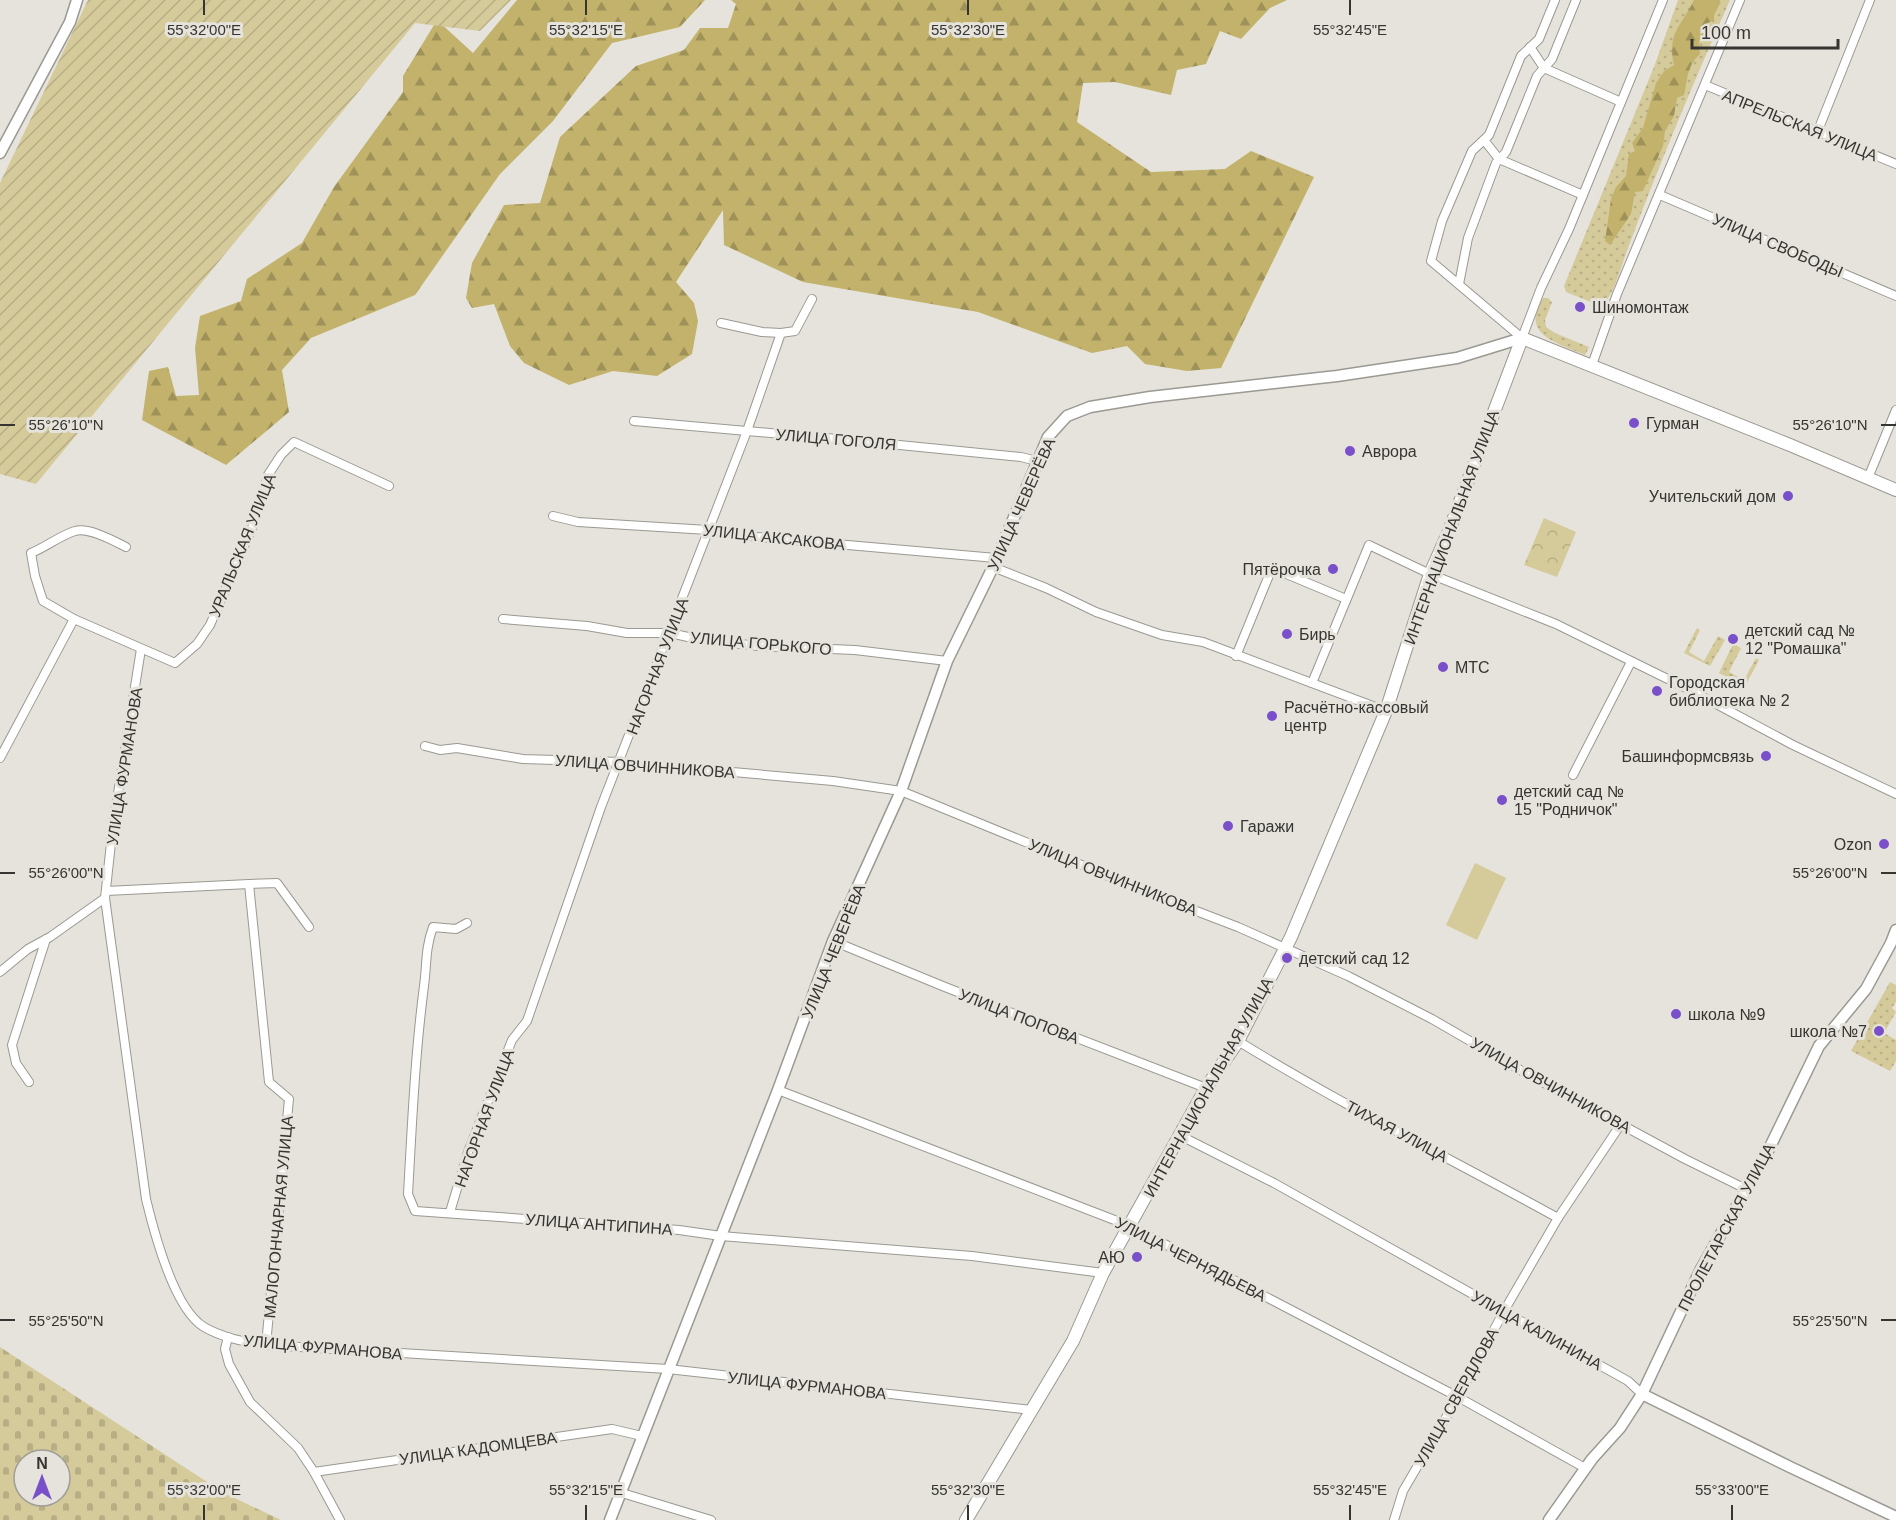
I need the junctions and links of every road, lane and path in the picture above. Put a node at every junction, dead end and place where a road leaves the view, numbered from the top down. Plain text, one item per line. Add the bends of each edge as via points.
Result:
1 (77, 0) edge
2 (1555, 0) edge
3 (1576, 0) edge
4 (1663, 0) edge
5 (1740, 0) edge
6 (1870, 0) edge
7 (1530, 47) junction
8 (1544, 68) junction
9 (1704, 85) junction
10 (1621, 102) junction
11 (1817, 133) junction
12 (1484, 140) junction
13 (0, 153) edge
14 (1499, 159) junction
15 (1896, 164) edge
16 (1583, 195) junction
17 (1660, 195) junction
18 (1459, 284) junction
19 (1896, 296) edge
20 (812, 299) dead end
21 (721, 323) dead end
22 (781, 333) junction
23 (1522, 338) junction
24 (1592, 365) junction
25 (1896, 410) edge
26 (634, 421) dead end
27 (747, 431) junction
28 (1037, 461) junction
29 (1868, 477) junction
30 (389, 486) dead end
31 (1896, 490) edge
32 (553, 516) dead end
33 (708, 530) junction
34 (126, 547) dead end
35 (994, 563) junction
36 (1430, 574) junction
37 (1346, 599) junction
38 (74, 619) junction
39 (503, 619) dead end
40 (670, 633) junction
41 (141, 650) junction
42 (1236, 656) junction
43 (947, 661) junction
44 (1631, 662) junction
45 (1312, 682) junction
46 (1386, 711) junction
47 (425, 747) dead end
48 (0, 758) edge
49 (620, 762) junction
50 (1573, 775) dead end
51 (901, 791) junction
52 (1896, 794) edge
53 (249, 884) junction
54 (105, 894) junction
55 (467, 923) dead end
56 (309, 927) dead end
57 (1896, 930) edge
58 (46, 939) junction
59 (833, 941) junction
60 (1286, 948) junction
61 (0, 972) edge
62 (1238, 1041) junction
63 (29, 1082) dead end
64 (1206, 1088) junction
65 (778, 1090) junction
66 (1621, 1124) junction
67 (1181, 1136) junction
68 (1746, 1189) junction
69 (450, 1212) junction
70 (1558, 1218) junction
71 (1130, 1226) junction
72 (721, 1236) junction
73 (1103, 1273) junction
74 (1504, 1311) junction
75 (228, 1337) junction
76 (266, 1345) junction
77 (668, 1369) junction
78 (1642, 1394) junction
79 (1458, 1397) junction
80 (1032, 1410) junction
81 (642, 1436) junction
82 (1585, 1468) junction
83 (314, 1472) junction
84 (622, 1493) junction
85 (1894, 1518) edge
86 (340, 1520) edge
87 (610, 1520) edge
88 (711, 1520) edge
89 (966, 1520) edge
90 (1394, 1520) edge
91 (1549, 1520) edge

1 - 13 street via 70,22
2 - 7 street via 1539,39
3 - 8 street via 1552,59
4 - 10 street, ИНТЕРНАЦИОНАЛЬНАЯ УЛИЦА
5 - 9 street
6 - 11 street
7 - 8 street
7 - 12 street via 1521,56
8 - 10 street
8 - 14 street via 1537,76 1506,152
9 - 11 street, АПРЕЛЬСКАЯ УЛИЦА
9 - 17 street
10 - 16 street, ИНТЕРНАЦИОНАЛЬНАЯ УЛИЦА
11 - 15 street, АПРЕЛЬСКАЯ УЛИЦА
12 - 14 street
12 - 18 street via 1468,161 1442,221 1431,261
14 - 16 street
14 - 18 street via 1468,238
16 - 23 street, ИНТЕРНАЦИОНАЛЬНАЯ УЛИЦА
17 - 19 street, УЛИЦА СВОБОДЫ
17 - 24 street via 1617,294
18 - 23 street
20 - 22 street via 795,331
21 - 22 street
22 - 27 street, НАГОРНАЯ УЛИЦА
23 - 24 main road
23 - 28 street, УЛИЦА ЧЕВЕРЁВА via 1456,358 1090,407 1067,416 1048,437
23 - 36 main road, ИНТЕРНАЦИОНАЛЬНАЯ УЛИЦА
24 - 29 main road
25 - 29 street
26 - 27 street, УЛИЦА ГОГОЛЯ
27 - 28 street, УЛИЦА ГОГОЛЯ
27 - 33 street, НАГОРНАЯ УЛИЦА
28 - 35 street, УЛИЦА ЧЕВЕРЁВА
29 - 31 main road
30 - 41 street, УРАЛЬСКАЯ УЛИЦА via 294,442 268,475 252,528 210,625 197,644 175,663
32 - 33 street, УЛИЦА АКСАКОВА via 578,522
33 - 35 street, УЛИЦА АКСАКОВА
33 - 40 street, НАГОРНАЯ УЛИЦА
34 - 38 street, УРАЛЬСКАЯ УЛИЦА via 108,538 75,531 31,553 43,601
35 - 42 street, УЛИЦА АКСАКОВА via 1096,612 1162,635 1203,642
35 - 43 street, УЛИЦА ЧЕВЕРЁВА
36 - 37 street via 1369,545
36 - 44 street via 1556,624
36 - 46 main road, ИНТЕРНАЦИОНАЛЬНАЯ УЛИЦА
37 - 42 street via 1272,568
37 - 45 street
38 - 41 street, УРАЛЬСКАЯ УЛИЦА
38 - 48 street
39 - 40 street, УЛИЦА ГОРЬКОГО via 627,633
40 - 43 street, УЛИЦА ГОРЬКОГО via 758,646 855,650
40 - 49 street, НАГОРНАЯ УЛИЦА
41 - 54 street, УЛИЦА ФУРМАНОВА
42 - 45 street, УЛИЦА АКСАКОВА
43 - 51 street, УЛИЦА ЧЕВЕРЁВА
44 - 50 street
44 - 52 street
45 - 46 street, УЛИЦА АКСАКОВА
46 - 60 main road, ИНТЕРНАЦИОНАЛЬНАЯ УЛИЦА
47 - 49 street, УЛИЦА ОВЧИННИКОВА via 523,759
49 - 51 street, УЛИЦА ОВЧИННИКОВА
49 - 69 street, НАГОРНАЯ УЛИЦА via 527,1021 512,1040 468,1152
51 - 59 street, УЛИЦА ЧЕВЕРЁВА
51 - 60 street, УЛИЦА ОВЧИННИКОВА
53 - 54 street
53 - 56 street via 277,883
53 - 76 street, МАЛОГОНЧАРНАЯ УЛИЦА via 269,1082 289,1100
54 - 58 street
54 - 75 street, УЛИЦА ФУРМАНОВА via 146,1199 157,1241 187,1308 203,1326
55 - 69 street, УЛИЦА АНТИПИНА via 456,929 433,927 427,944 416,1045 408,1194 415,1211
57 - 68 street, ПРОЛЕТАРСКАЯ УЛИЦА via 1866,989 1819,1046
58 - 61 street
58 - 63 street via 12,1045 16,1064
59 - 64 street, УЛИЦА ПОПОВА
59 - 65 street, УЛИЦА ЧЕВЕРЁВА
60 - 62 main road, ИНТЕРНАЦИОНАЛЬНАЯ УЛИЦА
60 - 66 street, УЛИЦА ОВЧИННИКОВА via 1421,1014
62 - 64 main road, ИНТЕРНАЦИОНАЛЬНАЯ УЛИЦА
62 - 70 street, ТИХАЯ УЛИЦА via 1310,1085
64 - 67 main road, ИНТЕРНАЦИОНАЛЬНАЯ УЛИЦА
65 - 71 street, УЛИЦА ЧЕРНЯДЬЕВА
65 - 72 street, УЛИЦА ЧЕВЕРЁВА
66 - 68 street, УЛИЦА ОВЧИННИКОВА
66 - 70 street, УЛИЦА СВЕРДЛОВА
67 - 71 main road, ИНТЕРНАЦИОНАЛЬНАЯ УЛИЦА
67 - 74 street, УЛИЦА КАЛИНИНА
68 - 78 street, ПРОЛЕТАРСКАЯ УЛИЦА via 1701,1269
69 - 72 street, УЛИЦА АНТИПИНА
70 - 74 street, УЛИЦА СВЕРДЛОВА
71 - 73 main road, ИНТЕРНАЦИОНАЛЬНАЯ УЛИЦА
71 - 79 street, УЛИЦА ЧЕРНЯДЬЕВА
72 - 73 street, УЛИЦА АНТИПИНА via 972,1256
72 - 77 street, УЛИЦА ЧЕВЕРЁВА
73 - 80 main road, ИНТЕРНАЦИОНАЛЬНАЯ УЛИЦА via 1073,1341
74 - 78 street, УЛИЦА КАЛИНИНА via 1628,1381
74 - 79 street, УЛИЦА СВЕРДЛОВА
75 - 76 street, УЛИЦА ФУРМАНОВА
75 - 83 street via 225,1349 230,1364 250,1402 298,1448
76 - 77 street, УЛИЦА ФУРМАНОВА
77 - 80 street, УЛИЦА ФУРМАНОВА
77 - 81 street, УЛИЦА ЧЕВЕРЁВА
78 - 82 street, ПРОЛЕТАРСКАЯ УЛИЦА via 1620,1428
78 - 85 street, УЛИЦА КАЛИНИНА
79 - 82 street, УЛИЦА ЧЕРНЯДЬЕВА
79 - 90 street, УЛИЦА СВЕРДЛОВА via 1403,1491
80 - 89 main road, ИНТЕРНАЦИОНАЛЬНАЯ УЛИЦА
81 - 83 street, УЛИЦА КАДОМЦЕВА via 612,1429
81 - 84 street, УЛИЦА ЧЕВЕРЁВА
82 - 91 street, ПРОЛЕТАРСКАЯ УЛИЦА
83 - 86 street
84 - 87 street, УЛИЦА ЧЕВЕРЁВА
84 - 88 street

